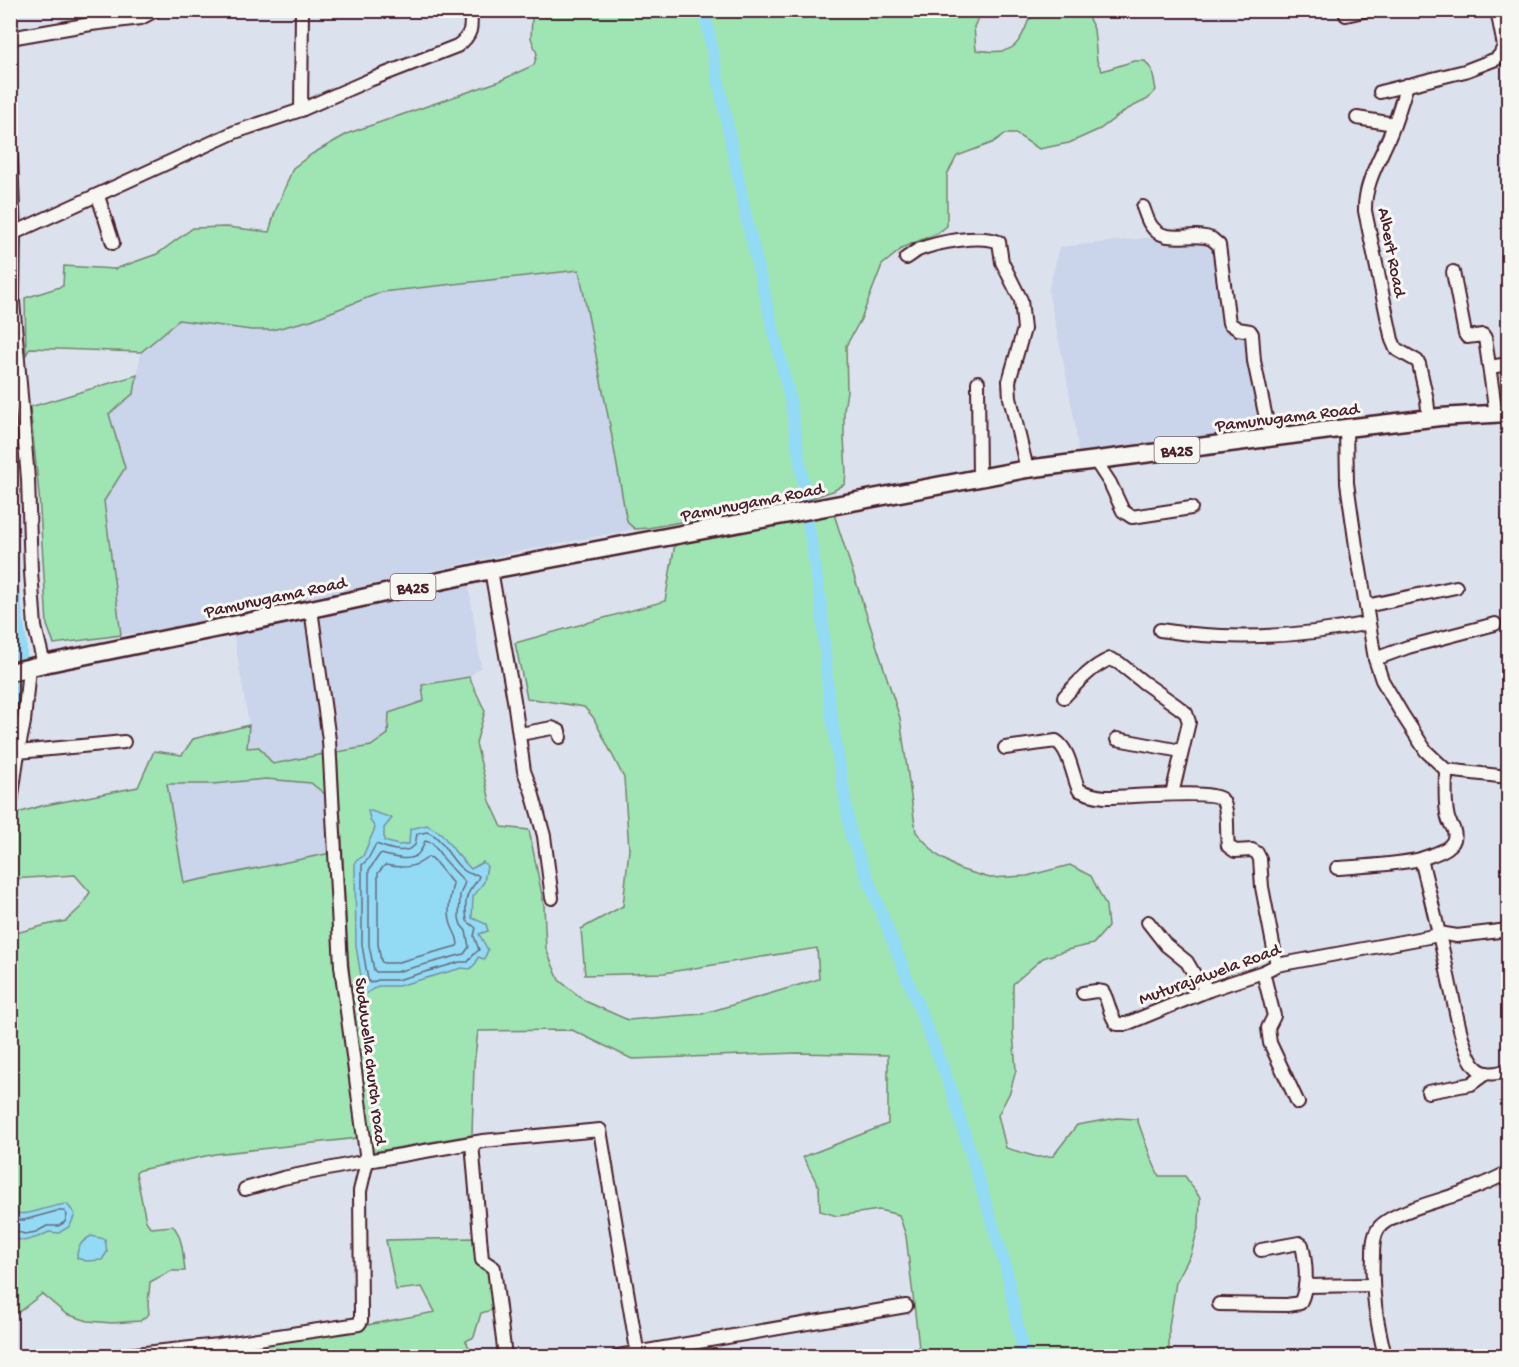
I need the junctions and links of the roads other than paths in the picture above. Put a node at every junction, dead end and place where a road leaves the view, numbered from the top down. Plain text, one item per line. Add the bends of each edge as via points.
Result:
1 (156, 10) edge
2 (302, 10) edge
3 (470, 10) edge
4 (1368, 10) edge
5 (1497, 10) edge
6 (1349, 13) edge
7 (1506, 35) edge
8 (10, 38) edge
9 (1407, 84) junction
10 (1380, 92) dead end
11 (302, 110) junction
12 (1357, 118) dead end
13 (1394, 124) junction
14 (10, 132) edge
15 (98, 196) junction
16 (1143, 207) dead end
17 (14, 233) junction
18 (113, 243) dead end
19 (906, 258) dead end
20 (1453, 272) dead end
21 (1509, 364) edge
22 (1490, 367) junction
23 (978, 382) dead end
24 (1502, 413) edge
25 (1429, 418) junction
26 (1346, 428) junction
27 (1270, 437) junction
28 (1095, 460) junction
29 (1027, 469) junction
30 (979, 478) junction
31 (1191, 508) dead end
32 (491, 570) junction
33 (1456, 587) dead end
34 (1366, 606) junction
35 (311, 609) junction
36 (1369, 623) junction
37 (1495, 624) dead end
38 (1160, 630) dead end
39 (1375, 659) junction
40 (36, 665) junction
41 (10, 672) edge
42 (1064, 697) dead end
43 (520, 734) junction
44 (560, 737) dead end
45 (1117, 739) dead end
46 (124, 742) dead end
47 (1005, 748) dead end
48 (1181, 751) junction
49 (18, 752) junction
50 (1446, 770) junction
51 (1509, 777) edge
52 (1172, 794) junction
53 (10, 810) edge
54 (1421, 859) junction
55 (1337, 868) dead end
56 (552, 898) dead end
57 (1148, 922) dead end
58 (1509, 930) edge
59 (1439, 934) junction
60 (1277, 965) junction
61 (1263, 972) junction
62 (1209, 990) junction
63 (1083, 993) dead end
64 (1509, 1070) edge
65 (1486, 1073) junction
66 (1428, 1092) dead end
67 (1298, 1103) dead end
68 (472, 1143) junction
69 (367, 1161) junction
70 (1509, 1172) edge
71 (245, 1189) dead end
72 (1261, 1250) dead end
73 (1373, 1285) junction
74 (1305, 1286) junction
75 (1219, 1304) dead end
76 (906, 1306) dead end
77 (638, 1355) edge
78 (118, 1356) edge
79 (505, 1356) edge
80 (618, 1356) edge
81 (1385, 1356) edge

1 - 8 street via 141,18
2 - 11 street
3 - 11 street via 470,33 457,46
4 - 6 street
5 - 7 street
7 - 9 street via 1503,51 1490,63
9 - 10 street
9 - 13 street, Albert Road
11 - 15 street via 235,132
12 - 13 street
13 - 25 street, Albert Road via 1373,171 1365,211 1392,340 1396,349 1418,361
14 - 17 street
15 - 17 street
15 - 18 street
16 - 27 street via 1149,223 1164,235 1203,237 1219,245 1229,323 1252,334
17 - 40 street via 14,301 28,479
19 - 29 street via 916,250 952,241 999,243 1002,262 1021,300 1024,329 1009,381
20 - 22 street via 1465,334 1483,335
21 - 22 street
22 - 24 street
23 - 30 street
24 - 25 main road, Pamunugama Road / B425
25 - 26 main road, Pamunugama Road / B425
26 - 27 main road, Pamunugama Road / B425
26 - 34 street via 1347,483
27 - 28 main road, Pamunugama Road / B425
28 - 29 main road, Pamunugama Road / B425
28 - 31 street via 1123,511 1132,517
29 - 30 main road, Pamunugama Road / B425
30 - 32 main road, Pamunugama Road / B425
32 - 35 main road, Pamunugama Road / B425
32 - 43 street
33 - 34 street
34 - 36 street
35 - 40 main road, Pamunugama Road / B425
35 - 69 street, Suduwella church road via 329,740 341,966
36 - 38 street via 1287,635 1228,636
36 - 39 street
37 - 39 street
39 - 50 street via 1402,714 1426,751
40 - 41 main road, Pamunugama Road / B425
40 - 49 street
42 - 48 street via 1100,663 1114,660 1186,713 1189,723
43 - 44 street via 552,728 559,731
43 - 56 street via 524,771 544,836
45 - 48 street
46 - 49 street
47 - 52 street via 1056,741 1068,758 1079,790 1087,794
48 - 52 street
49 - 53 street
50 - 51 street
50 - 54 street via 1446,808 1454,831 1453,842 1446,850
52 - 60 street via 1219,797 1227,814 1228,846 1235,851 1257,853
54 - 55 street
54 - 59 street
57 - 62 street
58 - 59 street, Muturajawela Road via 1457,936
59 - 60 street, Muturajawela Road
59 - 65 street via 1466,1049 1475,1066
60 - 61 street, Muturajawela Road
61 - 62 street, Muturajawela Road
61 - 67 street via 1274,1016 1268,1028 1270,1043
62 - 63 street, Muturajawela Road via 1126,1024 1114,1021 1103,992
64 - 65 street
65 - 66 street via 1471,1084
68 - 69 street, Suduwella church road
68 - 77 street, Suduwella church road via 600,1130
68 - 79 street via 482,1260 494,1268
69 - 71 street
69 - 78 street via 360,1191 359,1324
70 - 73 street via 1384,1223 1374,1243
72 - 74 street via 1302,1245
73 - 74 street
73 - 81 street
74 - 75 street via 1297,1304
76 - 77 street
77 - 80 street

